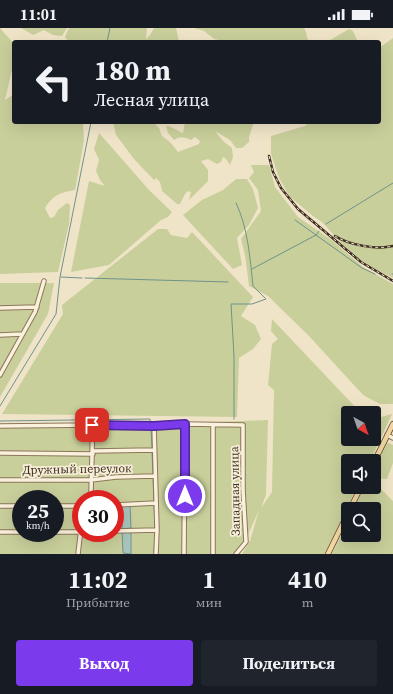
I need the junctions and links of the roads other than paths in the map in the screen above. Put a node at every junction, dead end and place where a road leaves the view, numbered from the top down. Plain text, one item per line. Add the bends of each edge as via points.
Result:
1 (44, 281) dead end
2 (37, 307) junction
3 (0, 308) edge
4 (0, 335) edge
5 (22, 335) junction
6 (0, 375) edge
7 (185, 424) junction
8 (393, 424) edge
9 (92, 425) junction
10 (154, 425) junction
11 (213, 425) junction
12 (0, 426) edge
13 (388, 435) junction
14 (393, 438) edge
15 (154, 450) junction
16 (93, 452) junction
17 (0, 453) edge
18 (378, 454) edge
19 (154, 476) junction
20 (0, 480) edge
21 (91, 480) junction
22 (91, 490) edge
23 (156, 503) junction
24 (124, 505) edge
25 (0, 506) edge
26 (12, 506) edge
27 (341, 527) edge
28 (124, 530) edge
29 (157, 530) junction
30 (0, 532) edge
31 (12, 532) edge
32 (80, 542) edge
33 (78, 554) edge
34 (156, 554) edge
35 (184, 554) edge
36 (213, 554) edge
37 (236, 554) edge
38 (328, 554) edge

1 - 2 street
2 - 3 street
2 - 5 street
4 - 5 street
5 - 6 street
7 - 10 street
7 - 11 street
7 - 35 street
8 - 13 main road
9 - 10 street
9 - 12 street
9 - 16 street
10 - 15 street
11 - 36 street
11 - 37 street, Западная улица via 243,425 246,542
13 - 14 street
13 - 18 main road
15 - 16 street
15 - 19 street
16 - 17 street
16 - 21 street
19 - 21 street, Дружный переулок
19 - 23 street
20 - 21 street, Дружный переулок
21 - 22 street
23 - 24 street
23 - 29 street
25 - 26 street
27 - 38 main road
28 - 29 street
29 - 34 street
30 - 31 street
32 - 33 street

